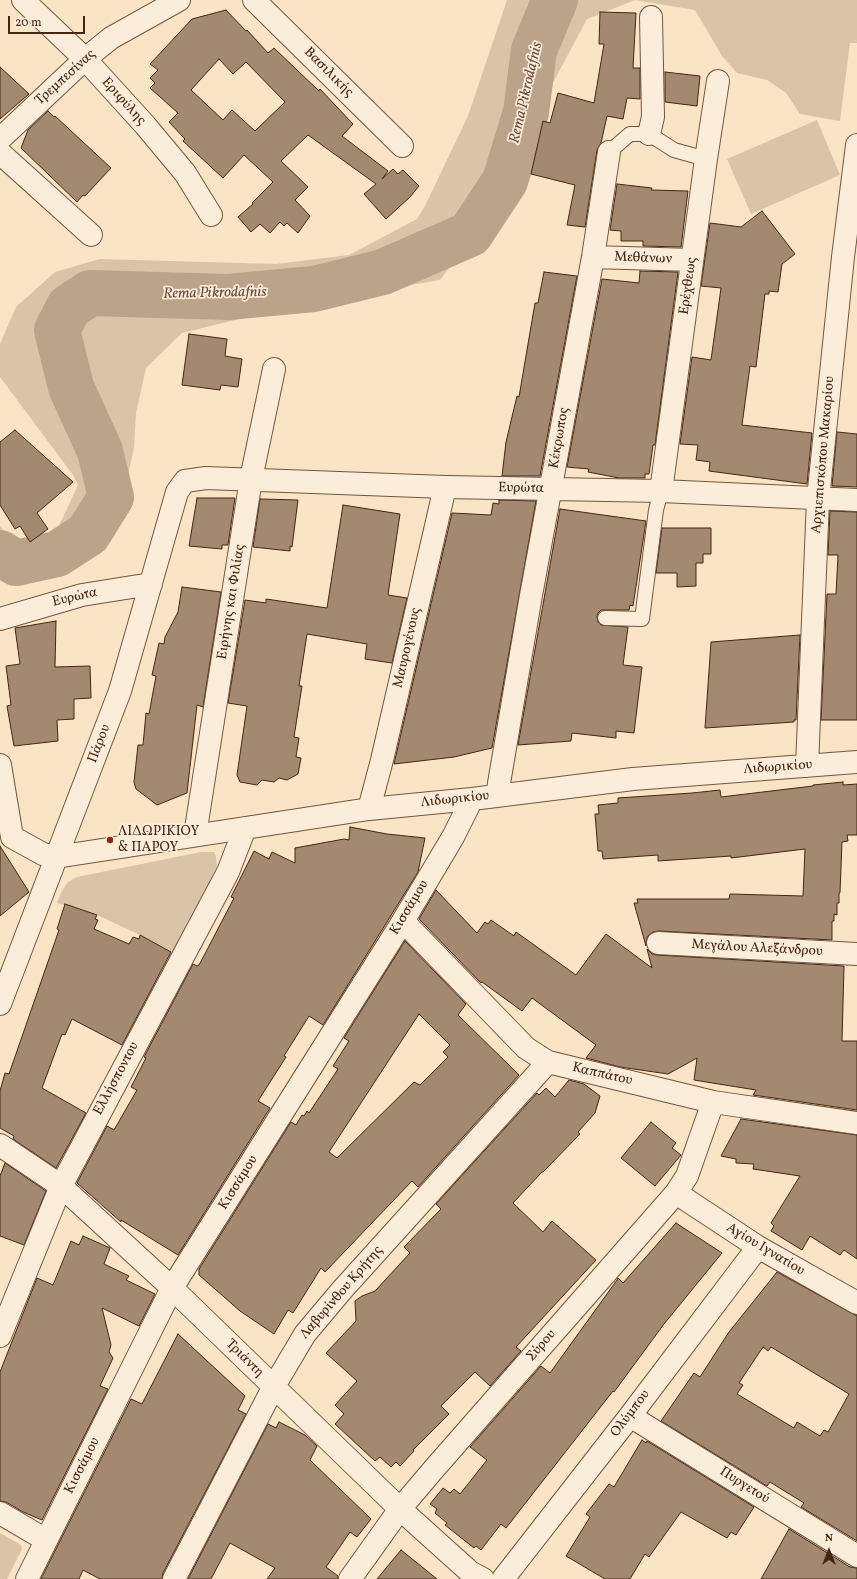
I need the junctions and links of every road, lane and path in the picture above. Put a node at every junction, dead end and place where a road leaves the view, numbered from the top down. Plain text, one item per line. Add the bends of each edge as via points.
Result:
1 (23, 0) edge
2 (179, 0) edge
3 (254, 0) edge
4 (651, 17) dead end
5 (85, 59) junction
6 (718, 81) dead end
7 (649, 134) junction
8 (0, 140) edge
9 (857, 145) edge
10 (402, 146) dead end
11 (609, 152) joint
12 (0, 153) edge
13 (706, 159) junction
14 (210, 215) dead end
15 (91, 235) dead end
16 (593, 258) junction
17 (850, 258) edge
18 (692, 260) junction
19 (274, 369) dead end
20 (251, 479) junction
21 (185, 481) joint
22 (445, 487) junction
23 (551, 490) junction
24 (661, 491) junction
25 (818, 499) junction
26 (857, 500) edge
27 (151, 584) junction
28 (605, 618) dead end
29 (0, 619) edge
30 (857, 762) edge
31 (0, 765) edge
32 (807, 766) junction
33 (497, 795) junction
34 (472, 799) junction
35 (369, 809) junction
36 (245, 828) junction
37 (195, 835) junction
38 (6, 843) edge
39 (56, 857) junction
40 (403, 920) junction
41 (658, 943) dead end
42 (857, 954) edge
43 (0, 1004) edge
44 (548, 1062) junction
45 (713, 1102) junction
46 (857, 1123) edge
47 (0, 1145) edge
48 (61, 1186) junction
49 (676, 1193) junction
50 (758, 1247) junction
51 (172, 1288) junction
52 (857, 1303) edge
53 (0, 1336) edge
54 (273, 1388) junction
55 (630, 1416) junction
56 (400, 1509) junction
57 (0, 1513) edge
58 (46, 1540) junction
59 (857, 1556) edge
60 (27, 1579) edge
61 (174, 1579) edge
62 (350, 1579) edge
63 (483, 1579) edge
64 (503, 1579) edge

1 - 5 street, Εριφύλης
2 - 5 street, Τρεμπεσίνας via 111,38
3 - 10 street, Βασιλικής
4 - 7 street via 653,117
5 - 8 street, Τρεμπεσίνας
5 - 14 street, Εριφύλης via 185,173
6 - 13 street, Ερέχθεως
7 - 11 lane via 630,134
7 - 13 lane via 674,150
9 - 17 street, Αρχιεπισκόπου Μακαρίου
11 - 16 street, Κέκρωπος
12 - 15 street
13 - 18 street, Ερέχθεως
16 - 18 street, Μεθάνων
16 - 23 street, Κέκρωπος
17 - 25 street, Αρχιεπισκόπου Μακαρίου
18 - 24 street, Ερέχθεως
19 - 20 street, Ειρήνης και Φιλίας
20 - 21 street, Ευρώτα via 206,478
20 - 22 street, Ευρώτα
20 - 37 street, Ειρήνης και Φιλίας
21 - 27 street, Πάρου via 177,492
22 - 23 street, Ευρώτα
22 - 35 street, Μαυρογένους
23 - 24 street, Ευρώτα
23 - 33 street, Κέκρωπος
24 - 25 street, Ευρώτα
24 - 28 lane via 656,510 642,619
25 - 26 street, Ευρώτα
25 - 32 street, Αρχιεπισκόπου Μακαρίου
27 - 29 street, Ευρώτα via 82,595
27 - 39 street, Πάρου via 120,691
30 - 32 street, Λιδωρικίου
31 - 38 street
32 - 33 street, Λιδωρικίου via 633,779
33 - 34 street, Λιδωρικίου
34 - 35 street, Λιδωρικίου
34 - 40 street, Κισσάμου via 453,837
35 - 36 street, Λιδωρικίου
36 - 37 street, Λιδωρικίου
36 - 48 street, Ελλήσποντου via 228,872
37 - 39 street, Λιδωρικίου
38 - 39 street
39 - 43 street, Πάρου
40 - 44 street, Καππάτου via 526,1048
40 - 51 street, Κισσάμου
41 - 42 street, Μεγάλου Αλεξάνδρου
44 - 45 street, Καππάτου
44 - 54 street, Λαβυρίνθου Κρήτης via 347,1284 305,1334
45 - 46 street, Καππάτου
45 - 49 street, Σύρου via 687,1176
47 - 48 street, Τριάντη
48 - 51 street, Τριάντη
48 - 53 street, Ελλήσποντου
49 - 50 street, Αγίου Ιγνατίου
49 - 56 street, Σύρου
50 - 52 street, Αγίου Ιγνατίου
50 - 55 street, Ολύμπου
51 - 54 street, Τριάντη
51 - 58 street, Κισσάμου
54 - 56 street, Τριάντη
54 - 61 street, Λαβυρίνθου Κρήτης
55 - 59 street, Πυργετού
55 - 64 street, Ολύμπου
56 - 62 street, Σύρου
56 - 63 street, Τριάντη via 470,1572
57 - 58 street
58 - 60 street, Κισσάμου

